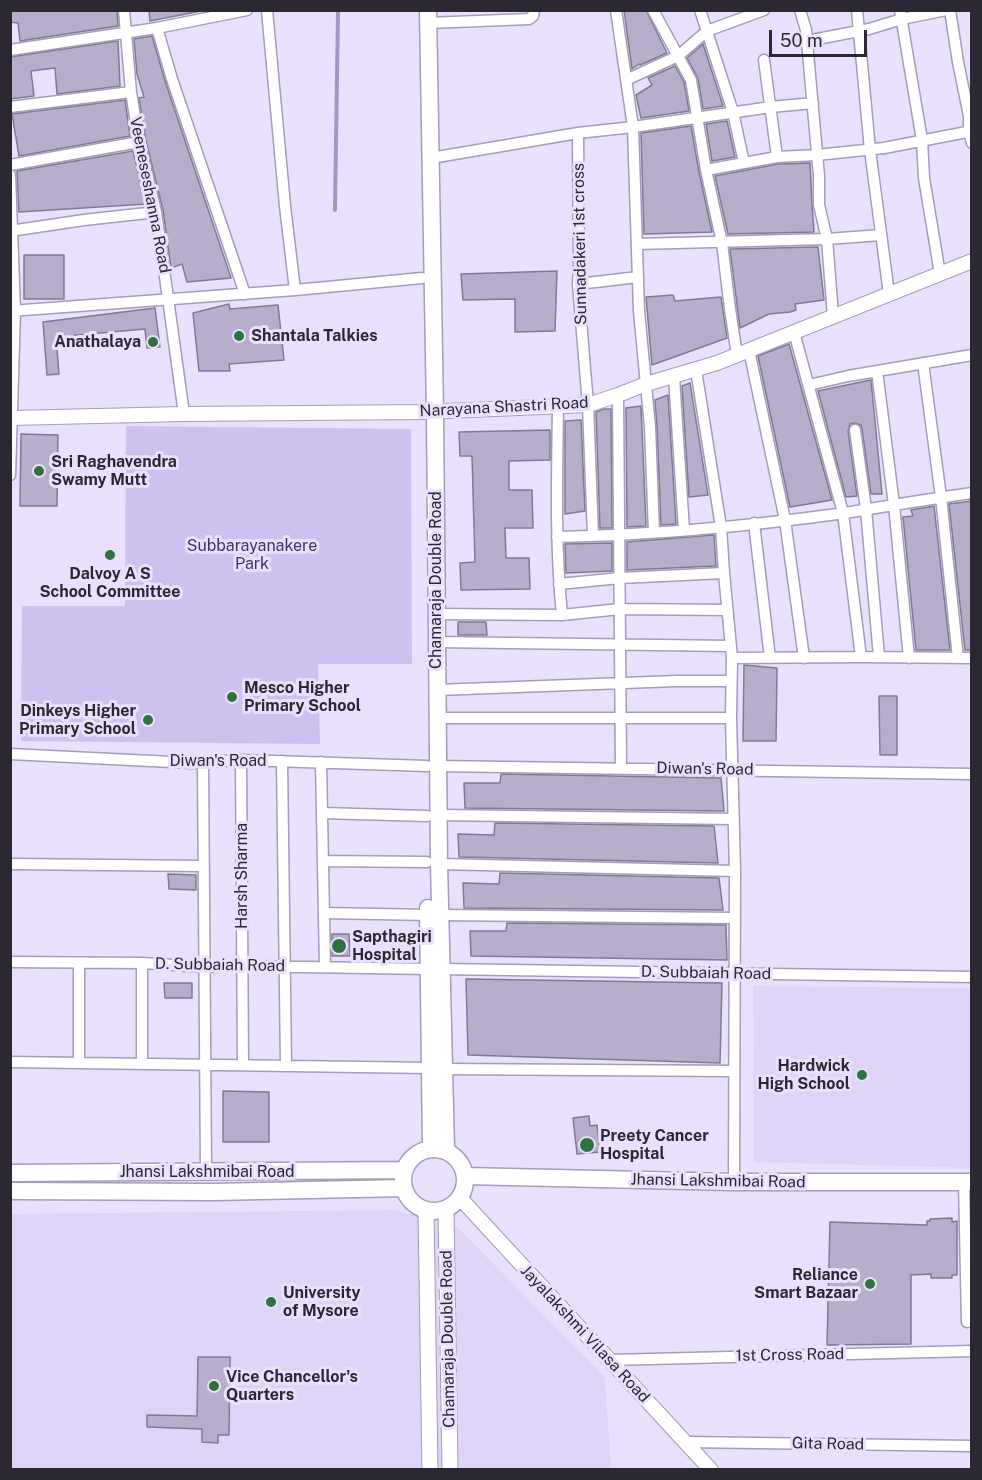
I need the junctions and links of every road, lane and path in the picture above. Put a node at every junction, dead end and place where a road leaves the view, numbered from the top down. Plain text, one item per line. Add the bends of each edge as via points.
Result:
1 (124, 10) edge
2 (246, 10) edge
3 (267, 10) edge
4 (534, 10) edge
5 (616, 10) edge
6 (652, 10) edge
7 (700, 10) edge
8 (764, 10) edge
9 (800, 10) edge
10 (857, 10) edge
11 (948, 10) edge
12 (746, 14) edge
13 (425, 15) edge
14 (901, 15) edge
15 (157, 28) junction
16 (707, 31) junction
17 (860, 31) junction
18 (126, 32) junction
19 (807, 41) junction
20 (10, 51) edge
21 (678, 56) junction
22 (764, 60) dead end
23 (626, 80) junction
24 (131, 92) junction
25 (813, 103) junction
26 (10, 107) edge
27 (771, 107) junction
28 (733, 112) junction
29 (698, 117) junction
30 (633, 127) junction
31 (970, 131) edge
32 (578, 133) junction
33 (922, 140) junction
34 (139, 142) junction
35 (972, 143) edge
36 (870, 150) junction
37 (817, 155) junction
38 (777, 157) junction
39 (430, 158) junction
40 (744, 163) junction
41 (10, 165) edge
42 (706, 170) junction
43 (10, 175) edge
44 (156, 212) junction
45 (11, 231) edge
46 (881, 235) junction
47 (827, 240) junction
48 (722, 243) junction
49 (638, 244) junction
50 (972, 261) edge
51 (940, 274) junction
52 (638, 277) junction
53 (422, 278) junction
54 (578, 284) junction
55 (295, 290) junction
56 (245, 294) junction
57 (889, 294) junction
58 (168, 298) junction
59 (13, 311) edge
60 (833, 316) junction
61 (794, 332) junction
62 (743, 352) junction
63 (972, 355) edge
64 (923, 363) junction
65 (696, 370) junction
66 (877, 371) junction
67 (674, 377) junction
68 (646, 384) junction
69 (809, 385) junction
70 (618, 395) junction
71 (588, 405) junction
72 (558, 407) junction
73 (429, 412) junction
74 (184, 414) junction
75 (12, 418) edge
76 (855, 430) dead end
77 (10, 475) edge
78 (972, 493) edge
79 (941, 497) junction
80 (894, 505) junction
81 (866, 509) junction
82 (843, 513) junction
83 (785, 520) junction
84 (754, 523) junction
85 (721, 527) junction
86 (684, 530) junction
87 (654, 532) junction
88 (619, 534) junction
89 (593, 536) junction
90 (557, 537) junction
91 (723, 573) junction
92 (620, 578) junction
93 (559, 584) junction
94 (620, 609) junction
95 (727, 610) junction
96 (436, 614) junction
97 (562, 615) junction
98 (436, 642) junction
99 (620, 645) junction
100 (731, 646) junction
101 (861, 657) junction
102 (879, 657) junction
103 (732, 658) junction
104 (770, 658) junction
105 (804, 658) junction
106 (909, 658) junction
107 (958, 658) junction
108 (972, 658) edge
109 (731, 681) junction
110 (620, 683) junction
111 (437, 690) junction
112 (437, 718) junction
113 (731, 718) junction
114 (621, 719) junction
115 (10, 754) edge
116 (241, 760) junction
117 (282, 761) junction
118 (203, 762) junction
119 (321, 762) junction
120 (432, 766) junction
121 (621, 768) junction
122 (732, 770) junction
123 (972, 774) edge
124 (322, 813) junction
125 (433, 816) junction
126 (734, 819) junction
127 (323, 861) junction
128 (433, 863) junction
129 (10, 864) edge
130 (203, 866) junction
131 (735, 871) junction
132 (324, 913) junction
133 (434, 915) junction
134 (734, 918) junction
135 (10, 962) edge
136 (79, 963) junction
137 (142, 963) junction
138 (242, 966) junction
139 (285, 966) junction
140 (204, 967) junction
141 (325, 967) junction
142 (435, 969) junction
143 (734, 974) junction
144 (972, 977) edge
145 (10, 1062) edge
146 (79, 1063) junction
147 (142, 1064) junction
148 (205, 1065) junction
149 (243, 1065) junction
150 (286, 1066) junction
151 (437, 1068) junction
152 (734, 1071) junction
153 (438, 1149) junction
154 (404, 1170) junction
155 (206, 1172) junction
156 (10, 1173) edge
157 (465, 1176) junction
158 (734, 1182) junction
159 (968, 1182) edge
160 (404, 1188) junction
161 (10, 1191) edge
162 (453, 1203) junction
163 (426, 1210) junction
164 (967, 1322) dead end
165 (972, 1351) edge
166 (609, 1360) junction
167 (685, 1442) junction
168 (972, 1446) edge
169 (430, 1470) edge
170 (450, 1470) edge
171 (711, 1470) edge

1 - 18 street, Veeneseshanna Road
2 - 15 street
3 - 55 street
4 - 13 street via 529,19
5 - 23 street
6 - 21 street
7 - 16 street
8 - 12 street
9 - 19 street
10 - 17 street
11 - 14 street
11 - 31 street
12 - 16 street
13 - 39 main road, Chamaraja Double Road
13 - 53 main road, Chamaraja Double Road
14 - 17 street
14 - 33 street
15 - 18 street
15 - 56 street
16 - 21 street
16 - 28 street
17 - 19 street
17 - 36 street
18 - 20 street
18 - 24 street, Veeneseshanna Road
19 - 25 street
21 - 23 street
21 - 29 street via 692,80
22 - 27 street
23 - 30 street
24 - 26 street
24 - 34 street, Veeneseshanna Road
25 - 27 street
25 - 37 street
27 - 28 street
27 - 38 street
28 - 29 street
28 - 40 street
29 - 30 street
29 - 42 street
30 - 32 street
30 - 49 street
31 - 33 street
31 - 35 street
32 - 39 street
32 - 54 street, Sunnadakeri 1st cross
33 - 36 street
33 - 51 street via 924,178
34 - 41 street
34 - 44 street, Veeneseshanna Road
36 - 37 street
36 - 46 street
37 - 38 street
37 - 47 street via 819,205
38 - 40 street
39 - 73 main road, Chamaraja Double Road
40 - 42 street
42 - 48 street
43 - 45 street
44 - 45 street
44 - 58 street, Veeneseshanna Road
45 - 59 street
46 - 47 street
46 - 57 street
47 - 48 street
47 - 60 street
48 - 49 street
48 - 62 street via 729,309
49 - 52 street
50 - 51 street, Narayana Shastri Road
51 - 57 street, Narayana Shastri Road
52 - 54 street
52 - 68 street
53 - 55 street
53 - 73 main road, Chamaraja Double Road
54 - 71 street, Sunnadakeri 1st cross
55 - 56 street
56 - 58 street
57 - 60 street, Narayana Shastri Road
58 - 59 street
58 - 74 street, Veeneseshanna Road
59 - 75 street
60 - 61 street, Narayana Shastri Road
61 - 62 street, Narayana Shastri Road
61 - 69 street
62 - 65 street, Narayana Shastri Road
62 - 83 street
63 - 64 street
64 - 66 street
64 - 79 street
65 - 67 street, Narayana Shastri Road
65 - 85 street
66 - 69 street
66 - 80 street
67 - 68 street, Narayana Shastri Road
67 - 86 street
68 - 70 street, Narayana Shastri Road
68 - 87 street
69 - 82 street
70 - 71 street, Narayana Shastri Road
70 - 88 street
71 - 72 street, Narayana Shastri Road
71 - 89 street, Sunnadakeri 1st cross
72 - 73 street, Narayana Shastri Road
72 - 90 street
73 - 74 street, Narayana Shastri Road
73 - 96 main road, Chamaraja Double Road
73 - 120 main road, Chamaraja Double Road
74 - 75 street, Narayana Shastri Road
75 - 77 street
76 - 81 street
78 - 79 street
79 - 80 street
79 - 107 street
80 - 81 street
80 - 106 street
81 - 82 street
81 - 102 street
82 - 83 street
82 - 101 street
83 - 84 street
83 - 105 street
84 - 85 street
84 - 104 street
85 - 86 street
85 - 91 street
86 - 87 street
87 - 88 street
88 - 89 street
88 - 92 street
89 - 90 street
90 - 93 street
91 - 92 street
91 - 95 street
92 - 93 street
92 - 94 street
93 - 97 street
94 - 95 street
94 - 97 street
94 - 99 street
95 - 100 street
96 - 97 street
96 - 98 main road, Chamaraja Double Road
98 - 99 street
98 - 111 main road, Chamaraja Double Road
99 - 100 street
99 - 110 street
100 - 103 street
101 - 102 street
101 - 105 street
102 - 106 street
103 - 104 street
103 - 109 street
104 - 105 street
106 - 107 street
107 - 108 street
109 - 110 street
109 - 113 street
110 - 111 street
110 - 114 street
111 - 112 main road, Chamaraja Double Road
112 - 114 street
112 - 120 main road, Chamaraja Double Road
113 - 114 street
113 - 122 street
114 - 121 street
115 - 118 street, Diwan's Road
116 - 117 street, Diwan's Road
116 - 118 street, Diwan's Road
116 - 138 street, Harsh Sharma
117 - 119 street, Diwan's Road
117 - 139 street
118 - 130 street
119 - 120 street, Diwan's Road
119 - 124 street
120 - 121 street, Diwan's Road
120 - 125 main road, Chamaraja Double Road
121 - 122 street, Diwan's Road
122 - 123 street, Diwan's Road
122 - 126 street
124 - 125 street
124 - 127 street
125 - 126 street
125 - 128 main road, Chamaraja Double Road
126 - 131 street
127 - 128 street
127 - 132 street
128 - 131 street
128 - 133 main road, Chamaraja Double Road
129 - 130 street
130 - 140 street
131 - 134 street
132 - 133 street
132 - 141 street
133 - 134 street
133 - 142 main road, Chamaraja Double Road
134 - 143 street
135 - 136 street, D. Subbaiah Road
136 - 137 street, D. Subbaiah Road
136 - 146 street
137 - 140 street, D. Subbaiah Road
137 - 147 street
138 - 139 street, D. Subbaiah Road
138 - 140 street, D. Subbaiah Road
138 - 149 street, Harsh Sharma
139 - 141 street, D. Subbaiah Road
139 - 150 street
140 - 148 street
141 - 142 street, D. Subbaiah Road
142 - 143 street, D. Subbaiah Road
142 - 151 main road, Chamaraja Double Road
143 - 144 street, D. Subbaiah Road
143 - 152 street
145 - 146 street
146 - 147 street
147 - 148 street
148 - 149 street
148 - 155 street
149 - 150 street
150 - 151 street
151 - 152 street
151 - 153 main road, Chamaraja Double Road
152 - 158 street
153 - 154 main road via 422,1150
153 - 157 main road via 453,1154
154 - 155 main road, Jhansi Lakshmibai Road
154 - 160 main road
155 - 156 main road, Jhansi Lakshmibai Road
157 - 158 main road, Jhansi Lakshmibai Road
157 - 162 main road via 463,1191
158 - 159 main road, Jhansi Lakshmibai Road
159 - 164 street
160 - 161 main road, Jhansi Lakshmibai Road
160 - 163 main road via 408,1198
162 - 163 main road via 436,1211
162 - 166 street, Jayalakshmi Vilasa Road
162 - 170 main road, Chamaraja Double Road
163 - 169 main road, Chamaraja Double Road
165 - 166 street, 1st Cross Road
166 - 167 street, Jayalakshmi Vilasa Road
167 - 168 street, Gita Road
167 - 171 street, Jayalakshmi Vilasa Road

